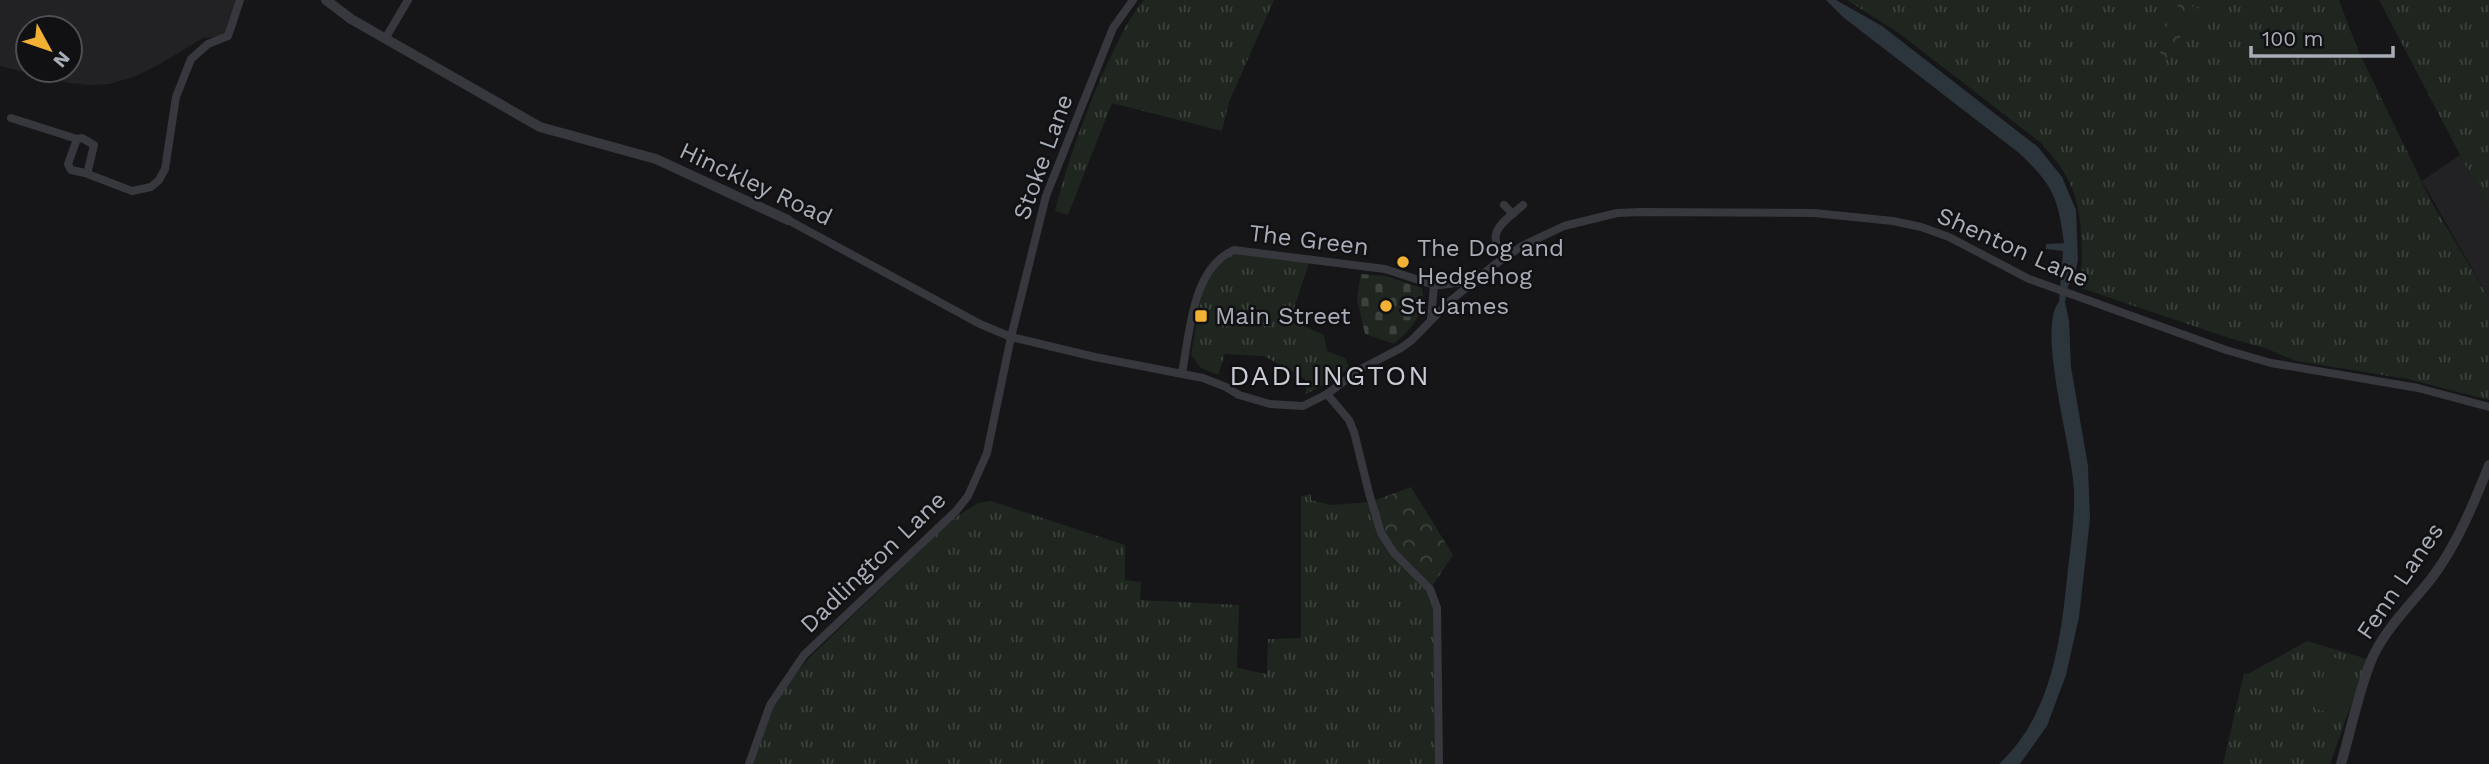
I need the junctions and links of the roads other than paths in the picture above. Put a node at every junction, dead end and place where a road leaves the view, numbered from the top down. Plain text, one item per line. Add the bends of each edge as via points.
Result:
1 (240, 0) edge
2 (326, 0) edge
3 (408, 0) edge
4 (1133, 0) edge
5 (385, 38) junction
6 (11, 118) dead end
7 (77, 139) junction
8 (85, 173) junction
9 (1504, 205) dead end
10 (1523, 205) dead end
11 (1513, 214) junction
12 (788, 220) joint
13 (1504, 258) junction
14 (1475, 282) junction
15 (1434, 285) junction
16 (1430, 320) junction
17 (1012, 337) junction
18 (1182, 373) junction
19 (1327, 394) junction
20 (2489, 407) edge
21 (2489, 465) edge
22 (748, 764) edge
23 (1439, 764) edge
24 (2341, 764) edge

1 - 8 street via 228,36 208,44 191,59 176,97 159,180 132,191
2 - 5 street, Hinckley Road
3 - 5 street
4 - 17 street, Stoke Lane via 1113,28 1046,196
5 - 12 street, Hinckley Road via 540,127 656,159
6 - 7 street
7 - 8 street via 68,168
7 - 8 street via 94,145
9 - 11 street
10 - 11 street
11 - 13 street via 1494,236
12 - 17 street, Hinckley Road
13 - 14 street, Shenton Lane
13 - 20 street, Shenton Lane via 1564,226 1616,213 1814,213 1893,221 1949,237 2053,289 2226,350 2271,363 2418,388
14 - 15 street, The Green
14 - 16 street, Shenton Lane
15 - 16 street
15 - 18 street, The Green via 1385,268 1234,250 1210,266 1200,284
16 - 19 street via 1412,340
17 - 18 street, Hinckley Road
17 - 22 street, Dadlington Lane via 987,453 968,496 804,654 770,705
18 - 19 street via 1270,404 1303,406
19 - 23 street via 1354,432 1381,533 1430,589 1437,608
21 - 24 street, Fenn Lanes via 2454,544 2371,660

